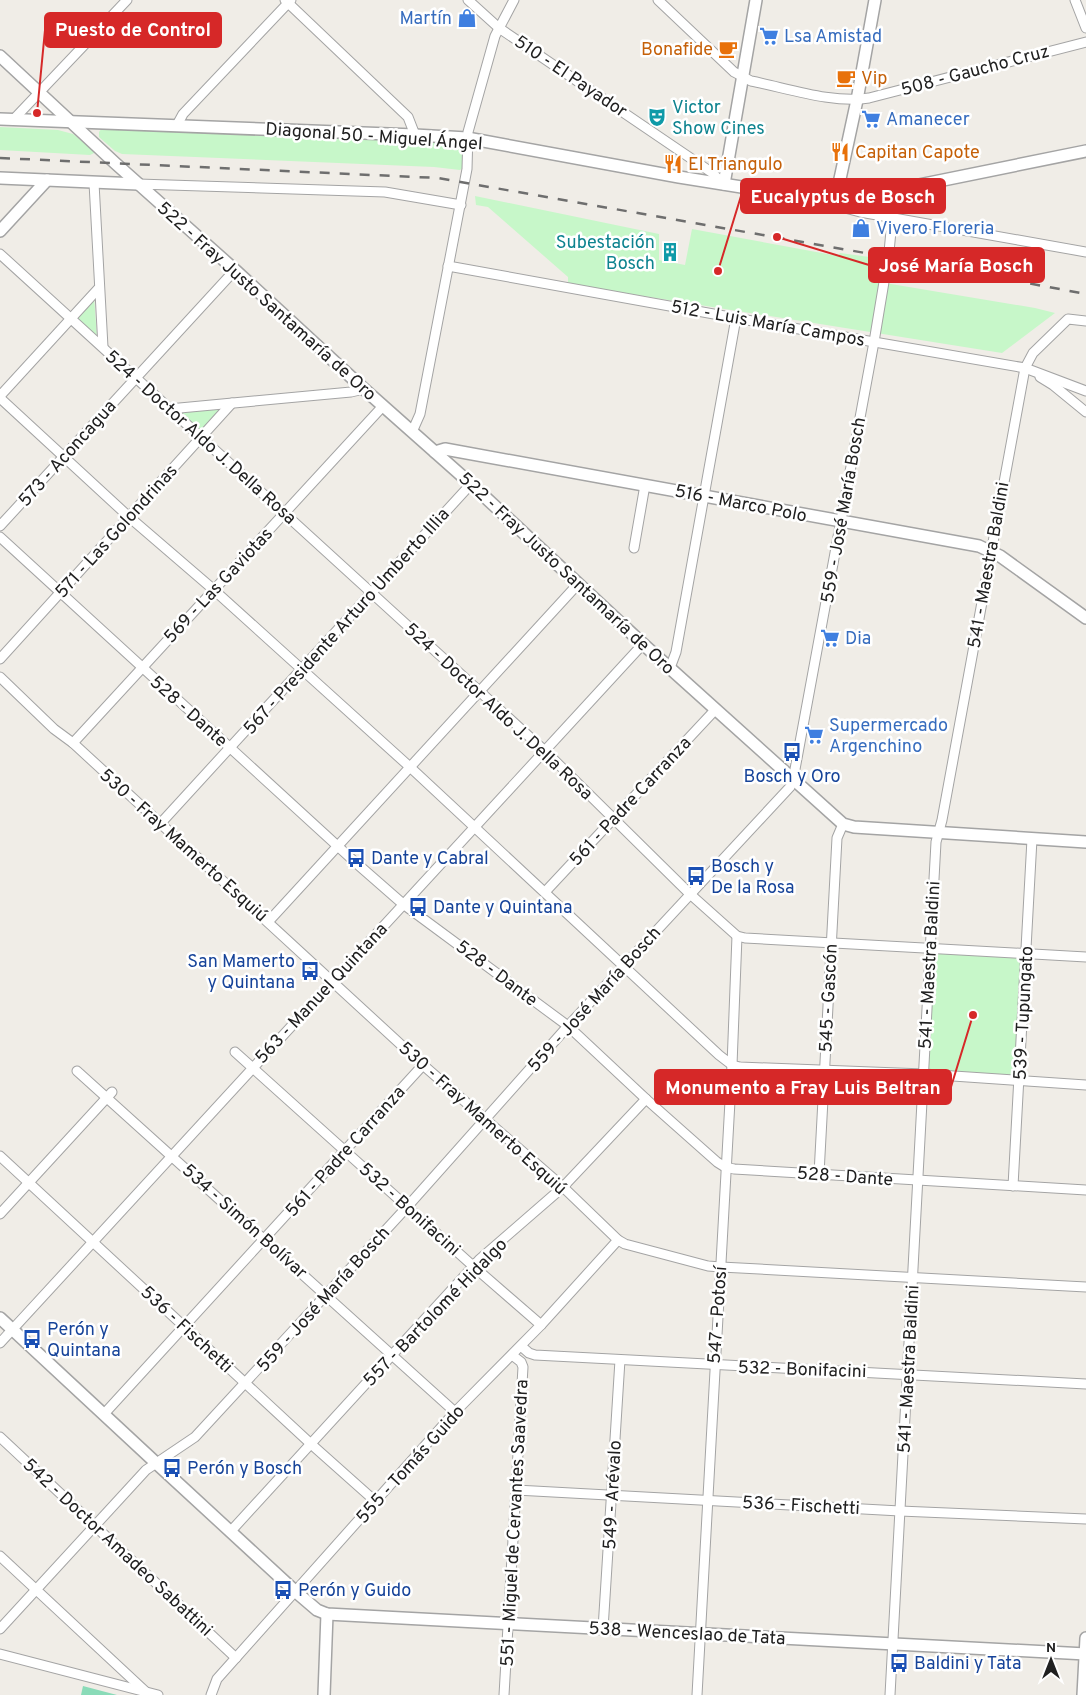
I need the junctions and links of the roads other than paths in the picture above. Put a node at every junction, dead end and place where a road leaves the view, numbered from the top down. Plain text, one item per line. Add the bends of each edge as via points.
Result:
1 (127, 0) edge
2 (468, 0) edge
3 (514, 0) edge
4 (658, 0) edge
5 (756, 0) edge
6 (876, 0) edge
7 (1075, 0) edge
8 (288, 1) edge
9 (499, 28) junction
10 (1086, 28) edge
11 (1086, 42) edge
12 (0, 56) edge
13 (742, 77) junction
14 (39, 92) junction
15 (857, 100) junction
16 (0, 119) edge
17 (13, 120) junction
18 (72, 122) junction
19 (177, 125) junction
20 (415, 135) junction
21 (467, 138) junction
22 (1086, 152) edge
23 (0, 178) edge
24 (47, 180) junction
25 (94, 183) junction
26 (138, 184) junction
27 (724, 184) junction
28 (835, 202) junction
29 (461, 205) junction
30 (888, 216) junction
31 (0, 231) edge
32 (1086, 252) edge
33 (0, 254) edge
34 (448, 266) junction
35 (235, 270) junction
36 (98, 288) junction
37 (71, 318) junction
38 (736, 318) junction
39 (1086, 322) edge
40 (874, 342) junction
41 (103, 347) junction
42 (1025, 368) junction
43 (136, 377) junction
44 (364, 390) junction
45 (1086, 392) edge
46 (0, 397) edge
47 (232, 403) junction
48 (383, 406) junction
49 (170, 409) junction
50 (1086, 412) edge
51 (412, 432) junction
52 (201, 437) junction
53 (435, 452) junction
54 (64, 456) junction
55 (471, 484) junction
56 (645, 485) junction
57 (705, 496) junction
58 (285, 513) junction
59 (128, 516) junction
60 (841, 522) junction
61 (0, 526) edge
62 (0, 538) edge
63 (634, 548) dead end
64 (990, 550) junction
65 (578, 584) junction
66 (214, 590) junction
67 (59, 593) junction
68 (371, 593) junction
69 (1086, 618) edge
70 (643, 644) junction
71 (0, 659) edge
72 (142, 668) junction
73 (670, 668) junction
74 (302, 669) junction
75 (0, 677) edge
76 (480, 691) junction
77 (715, 710) junction
78 (73, 743) junction
79 (230, 748) junction
80 (545, 751) junction
81 (411, 768) junction
82 (793, 780) junction
83 (614, 818) junction
84 (160, 824) junction
85 (843, 824) junction
86 (474, 827) junction
87 (938, 834) junction
88 (1032, 839) junction
89 (1086, 842) edge
90 (337, 846) junction
91 (545, 892) junction
92 (690, 894) junction
93 (403, 904) junction
94 (268, 922) junction
95 (737, 936) junction
96 (831, 943) junction
97 (930, 948) junction
98 (1027, 954) junction
99 (1086, 956) edge
100 (623, 967) junction
101 (333, 982) junction
102 (568, 1026) junction
103 (235, 1052) dead end
104 (423, 1065) junction
105 (732, 1065) junction
106 (253, 1068) junction
107 (824, 1070) junction
108 (77, 1071) dead end
109 (924, 1074) junction
110 (1020, 1081) junction
111 (1086, 1085) edge
112 (109, 1095) junction
113 (646, 1100) junction
114 (485, 1119) junction
115 (344, 1151) junction
116 (173, 1155) junction
117 (0, 1156) edge
118 (726, 1167) junction
119 (818, 1174) junction
120 (918, 1181) junction
121 (29, 1183) junction
122 (1013, 1186) junction
123 (563, 1187) junction
124 (1086, 1190) edge
125 (407, 1207) junction
126 (0, 1214) edge
127 (265, 1240) junction
128 (618, 1240) junction
129 (93, 1242) junction
130 (473, 1266) junction
131 (720, 1267) junction
132 (913, 1278) junction
133 (1086, 1288) edge
134 (326, 1295) junction
135 (0, 1318) edge
136 (541, 1325) junction
137 (185, 1326) junction
138 (13, 1329) junction
139 (0, 1343) edge
140 (521, 1346) junction
141 (392, 1355) junction
142 (512, 1355) junction
143 (620, 1360) junction
144 (714, 1366) junction
145 (908, 1374) junction
146 (246, 1383) junction
147 (1086, 1384) edge
148 (456, 1412) junction
149 (104, 1414) junction
150 (0, 1437) edge
151 (311, 1444) junction
152 (155, 1462) junction
153 (516, 1490) junction
154 (612, 1495) junction
155 (707, 1500) junction
156 (375, 1501) junction
157 (900, 1511) junction
158 (1086, 1519) edge
159 (96, 1526) junction
160 (231, 1531) junction
161 (0, 1556) edge
162 (37, 1589) junction
163 (296, 1592) junction
164 (327, 1614) junction
165 (507, 1623) junction
166 (0, 1629) edge
167 (603, 1629) junction
168 (700, 1633) junction
169 (1086, 1638) edge
170 (892, 1644) junction
171 (0, 1654) edge
172 (1086, 1654) edge
173 (236, 1658) junction
174 (146, 1692) junction
175 (158, 1695) edge
176 (211, 1695) edge
177 (324, 1695) edge
178 (504, 1695) edge
179 (697, 1695) edge
180 (890, 1695) edge
181 (1083, 1695) edge

1 - 14 street
2 - 9 street, 510 - El Payador
3 - 9 street
4 - 13 street, 508 - Gaucho Cruz
5 - 13 street
6 - 15 street
7 - 10 street
8 - 19 street via 183,114
8 - 20 street via 408,117
9 - 21 street
9 - 27 street, 510 - El Payador
11 - 15 street, 508 - Gaucho Cruz
12 - 14 street, 522 - Fray Justo Santamaría de Oro
13 - 15 street, 508 - Gaucho Cruz
13 - 27 street
14 - 17 street
14 - 18 street, 522 - Fray Justo Santamaría de Oro
15 - 28 street
16 - 17 street, Diagonal 50 - Miguel Ángel
17 - 18 street, Diagonal 50 - Miguel Ángel
18 - 19 street, Diagonal 50 - Miguel Ángel
18 - 26 street, 522 - Fray Justo Santamaría de Oro
19 - 20 street, Diagonal 50 - Miguel Ángel
20 - 21 street, Diagonal 50 - Miguel Ángel
21 - 27 street, Diagonal 50 - Miguel Ángel
21 - 29 street via 468,162
22 - 28 street
23 - 24 street
24 - 25 street
24 - 31 street
25 - 26 street
25 - 36 street
26 - 29 street via 385,192
26 - 35 street, 522 - Fray Justo Santamaría de Oro
27 - 28 street, Diagonal 50 - Miguel Ángel
28 - 30 street, Diagonal 50 - Miguel Ángel via 851,210
29 - 34 street
30 - 32 street, Diagonal 50 - Miguel Ángel
30 - 40 street, 559 - José María Bosch via 891,224 889,252
33 - 37 street, 524 - Doctor Aldo J. Della Rosa
34 - 38 street, 512 - Luis María Campos
34 - 51 street via 420,414
35 - 43 street, 573 - Aconcagua
35 - 44 street, 522 - Fray Justo Santamaría de Oro
36 - 37 street
36 - 41 street
37 - 41 street, 524 - Doctor Aldo J. Della Rosa
37 - 46 street
38 - 40 street, 512 - Luis María Campos
38 - 57 street
39 - 42 street, 541 - Maestra Baldini via 1068,319 1033,353
40 - 42 street, 512 - Luis María Campos
40 - 60 street, 559 - José María Bosch
41 - 43 street, 524 - Doctor Aldo J. Della Rosa
42 - 45 street, 512 - Luis María Campos
42 - 50 street via 1053,385
42 - 64 street, 541 - Maestra Baldini
43 - 49 street, 524 - Doctor Aldo J. Della Rosa
43 - 54 street, 573 - Aconcagua
44 - 47 street
44 - 48 street, 522 - Fray Justo Santamaría de Oro
46 - 54 street
47 - 49 street
47 - 52 street, 571 - Las Golondrinas
48 - 51 street, 522 - Fray Justo Santamaría de Oro
48 - 58 street, 569 - Las Gaviotas
49 - 52 street, 524 - Doctor Aldo J. Della Rosa
51 - 53 street, 522 - Fray Justo Santamaría de Oro
52 - 58 street, 524 - Doctor Aldo J. Della Rosa
52 - 59 street, 571 - Las Golondrinas
53 - 55 street, 522 - Fray Justo Santamaría de Oro
53 - 56 street, 516 - Marco Polo via 445,449
54 - 59 street
54 - 61 street, 573 - Aconcagua
55 - 65 street, 522 - Fray Justo Santamaría de Oro
55 - 68 street, 567 - Presidente Arturo Umberto Illia
56 - 57 street, 516 - Marco Polo
56 - 63 street
57 - 60 street, 516 - Marco Polo
57 - 73 street via 676,652
58 - 66 street, 569 - Las Gaviotas
58 - 68 street, 524 - Doctor Aldo J. Della Rosa
59 - 66 street
59 - 67 street, 571 - Las Golondrinas
60 - 64 street, 516 - Marco Polo
60 - 82 street, 559 - José María Bosch
62 - 67 street, 528 - Dante
64 - 69 street, 516 - Marco Polo
64 - 87 street, 541 - Maestra Baldini
65 - 70 street, 522 - Fray Justo Santamaría de Oro
65 - 76 street
66 - 72 street, 569 - Las Gaviotas
66 - 74 street
67 - 71 street, 571 - Las Golondrinas
67 - 72 street, 528 - Dante
68 - 74 street, 567 - Presidente Arturo Umberto Illia
68 - 76 street, 524 - Doctor Aldo J. Della Rosa
70 - 73 street, 522 - Fray Justo Santamaría de Oro
70 - 80 street, 563 - Manuel Quintana
72 - 78 street, 569 - Las Gaviotas
72 - 79 street, 528 - Dante
73 - 77 street, 522 - Fray Justo Santamaría de Oro
74 - 79 street, 567 - Presidente Arturo Umberto Illia
74 - 81 street
75 - 78 street, 530 - Fray Mamerto Esquiú
76 - 80 street, 524 - Doctor Aldo J. Della Rosa
76 - 81 street
77 - 82 street, 522 - Fray Justo Santamaría de Oro
77 - 83 street, 561 - Padre Carranza
78 - 84 street, 530 - Fray Mamerto Esquiú
79 - 84 street, 567 - Presidente Arturo Umberto Illia
79 - 90 street, 528 - Dante
80 - 83 street, 524 - Doctor Aldo J. Della Rosa
80 - 86 street, 563 - Manuel Quintana
81 - 86 street
81 - 90 street
82 - 85 street, 522 - Fray Justo Santamaría de Oro
82 - 92 street, 559 - José María Bosch
83 - 91 street, 561 - Padre Carranza
83 - 92 street, 524 - Doctor Aldo J. Della Rosa
84 - 94 street, 530 - Fray Mamerto Esquiú
85 - 87 street
85 - 96 street, 545 - Gascón via 836,838
86 - 91 street
86 - 93 street, 563 - Manuel Quintana
87 - 88 street
87 - 97 street, 541 - Maestra Baldini
88 - 89 street
88 - 98 street, 539 - Tupungato
90 - 93 street, 528 - Dante
90 - 94 street
91 - 100 street
92 - 95 street, 524 - Doctor Aldo J. Della Rosa
92 - 100 street, 559 - José María Bosch
93 - 101 street, 563 - Manuel Quintana
93 - 102 street, 528 - Dante
94 - 101 street, 530 - Fray Mamerto Esquiú
95 - 96 street
95 - 105 street, 547 - Potosí
96 - 97 street
96 - 107 street, 545 - Gascón
97 - 98 street
97 - 109 street, 541 - Maestra Baldini
98 - 99 street
98 - 110 street, 539 - Tupungato
100 - 102 street, 559 - José María Bosch
100 - 105 street
101 - 104 street, 530 - Fray Mamerto Esquiú
101 - 106 street, 563 - Manuel Quintana
102 - 113 street, 528 - Dante
102 - 114 street, 559 - José María Bosch
103 - 106 street, 532 - Bonifacini
104 - 114 street, 530 - Fray Mamerto Esquiú
104 - 115 street, 561 - Padre Carranza
105 - 107 street
105 - 118 street, 547 - Potosí
106 - 115 street, 532 - Bonifacini
106 - 116 street, 563 - Manuel Quintana
107 - 109 street
107 - 119 street, 545 - Gascón
108 - 112 street, 534 - Simón Bolívar
109 - 110 street
109 - 120 street, 541 - Maestra Baldini
110 - 111 street
110 - 122 street, 539 - Tupungato
112 - 116 street, 534 - Simón Bolívar
112 - 121 street
113 - 118 street, 528 - Dante
113 - 123 street, 557 - Bartolomé Hidalgo
114 - 123 street, 530 - Fray Mamerto Esquiú
114 - 125 street, 559 - José María Bosch
115 - 125 street, 532 - Bonifacini
115 - 127 street, 561 - Padre Carranza
116 - 127 street, 534 - Simón Bolívar
116 - 129 street, 563 - Manuel Quintana
117 - 121 street, 536 - Fischetti
118 - 119 street, 528 - Dante
118 - 131 street, 547 - Potosí
119 - 120 street, 528 - Dante
120 - 122 street, 528 - Dante
120 - 132 street, 541 - Maestra Baldini
121 - 126 street
121 - 129 street, 536 - Fischetti
122 - 124 street, 528 - Dante
123 - 128 street, 530 - Fray Mamerto Esquiú
123 - 130 street, 557 - Bartolomé Hidalgo
125 - 130 street, 532 - Bonifacini
125 - 134 street, 559 - José María Bosch
127 - 134 street, 534 - Simón Bolívar
127 - 137 street, 561 - Padre Carranza
128 - 131 street, 530 - Fray Mamerto Esquiú via 632,1247
128 - 136 street, 555 - Tomás Guido
129 - 137 street, 536 - Fischetti
129 - 138 street, 563 - Manuel Quintana
130 - 136 street, 532 - Bonifacini
130 - 141 street, 557 - Bartolomé Hidalgo
131 - 132 street, 530 - Fray Mamerto Esquiú
131 - 144 street, 547 - Potosí
132 - 133 street, 530 - Fray Mamerto Esquiú
132 - 145 street, 541 - Maestra Baldini
134 - 141 street, 534 - Simón Bolívar
134 - 146 street, 559 - José María Bosch
135 - 138 street, 538 - Wenceslao de Tata
136 - 140 street, 555 - Tomás Guido
137 - 146 street, 536 - Fischetti
137 - 149 street, 561 - Padre Carranza
138 - 139 street, 563 - Manuel Quintana
138 - 149 street, 538 - Wenceslao de Tata
140 - 142 street, 555 - Tomás Guido
140 - 143 street, 532 - Bonifacini via 535,1355
141 - 148 street, 534 - Simón Bolívar
141 - 151 street, 557 - Bartolomé Hidalgo
142 - 148 street, 555 - Tomás Guido
142 - 153 street, 551 - Miguel de Cervantes Saavedra via 523,1367
143 - 144 street, 532 - Bonifacini
143 - 154 street, 549 - Arévalo
144 - 145 street, 532 - Bonifacini
144 - 155 street, 547 - Potosí
145 - 147 street, 532 - Bonifacini
145 - 157 street, 541 - Maestra Baldini
146 - 151 street, 536 - Fischetti
146 - 152 street, 559 - José María Bosch via 191,1441
148 - 156 street, 555 - Tomás Guido
149 - 152 street, 538 - Wenceslao de Tata
150 - 159 street, 542 - Doctor Amadeo Sabattini
151 - 156 street, 536 - Fischetti
151 - 160 street, 557 - Bartolomé Hidalgo
152 - 159 street, 559 - José María Bosch
152 - 160 street, 538 - Wenceslao de Tata
153 - 154 street, 536 - Fischetti
153 - 165 street, 551 - Miguel de Cervantes Saavedra
154 - 155 street, 536 - Fischetti
154 - 167 street, 549 - Arévalo
155 - 157 street, 536 - Fischetti
155 - 168 street, 547 - Potosí
156 - 163 street, 555 - Tomás Guido
157 - 158 street, 536 - Fischetti
157 - 170 street, 541 - Maestra Baldini
159 - 162 street, 559 - José María Bosch
159 - 173 street, 542 - Doctor Amadeo Sabattini
160 - 163 street, 538 - Wenceslao de Tata
161 - 162 street
162 - 166 street, 559 - José María Bosch
162 - 174 street
163 - 164 street, 538 - Wenceslao de Tata via 317,1610
163 - 173 street, 555 - Tomás Guido
164 - 165 street, 538 - Wenceslao de Tata
164 - 177 street
165 - 167 street, 538 - Wenceslao de Tata
165 - 178 street, 551 - Miguel de Cervantes Saavedra
167 - 168 street, 538 - Wenceslao de Tata
168 - 170 street, 538 - Wenceslao de Tata
168 - 179 street, 547 - Potosí
169 - 172 street
170 - 172 street, 538 - Wenceslao de Tata
170 - 180 street, 541 - Maestra Baldini
171 - 174 street
172 - 181 street
173 - 176 street, 555 - Tomás Guido via 217,1679
174 - 175 street

